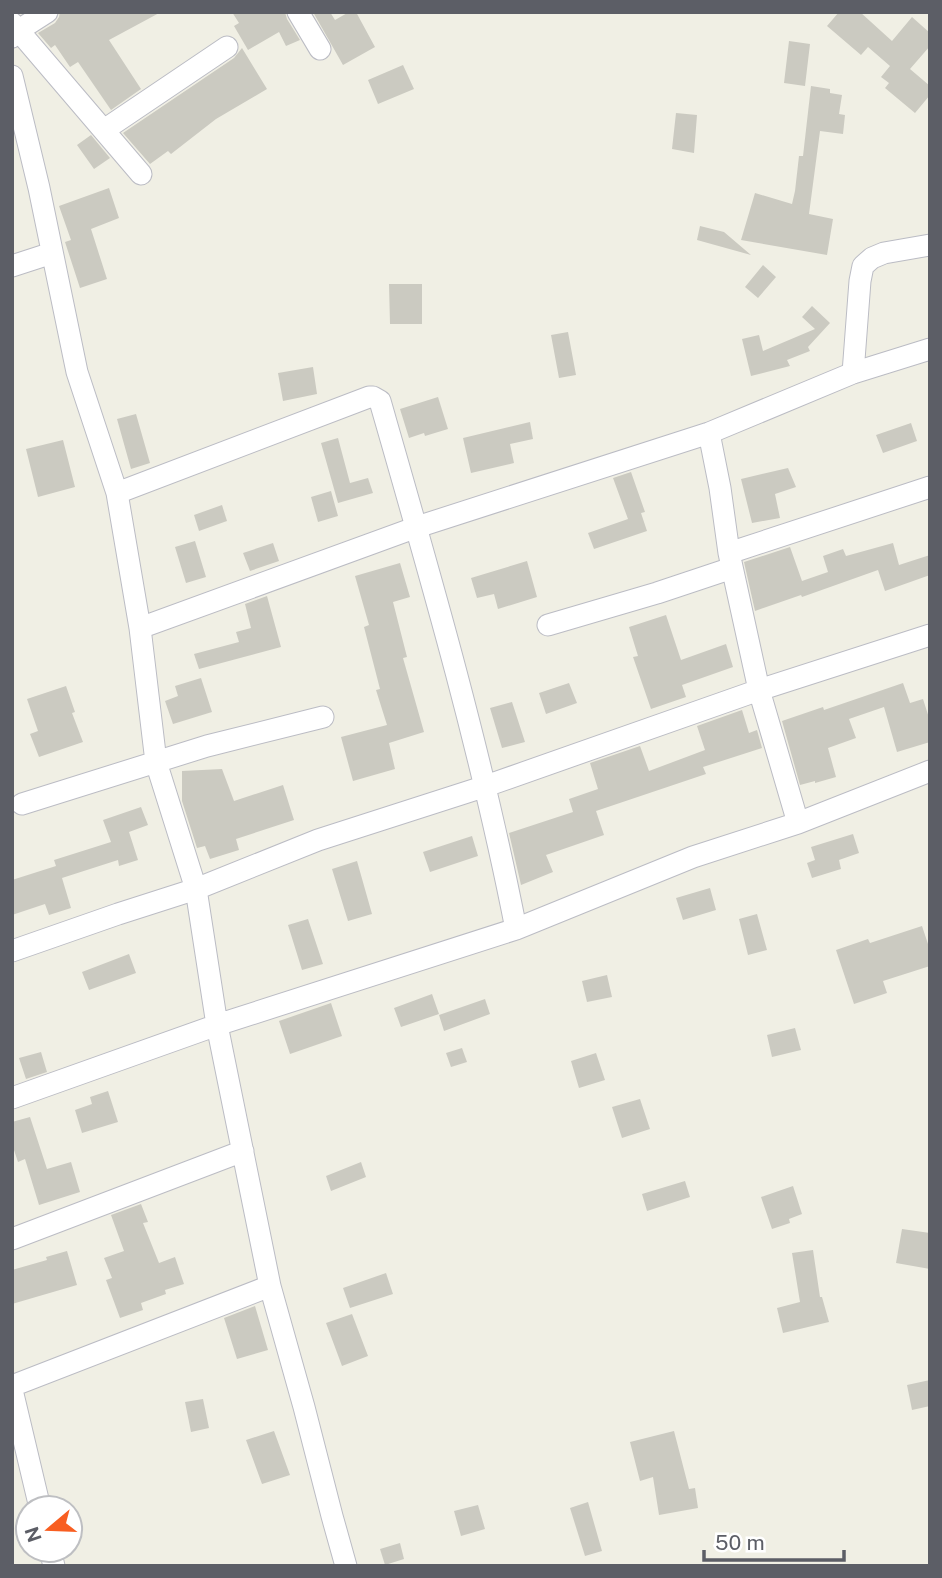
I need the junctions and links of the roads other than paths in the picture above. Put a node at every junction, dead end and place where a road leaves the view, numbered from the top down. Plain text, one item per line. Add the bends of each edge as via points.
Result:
1 (47, 12) edge
2 (298, 12) edge
3 (15, 30) edge
4 (227, 47) dead end
5 (320, 49) dead end
6 (12, 76) edge
7 (17, 116) edge
8 (104, 130) junction
9 (141, 174) dead end
10 (930, 245) edge
11 (52, 253) junction
12 (12, 265) edge
13 (930, 349) edge
14 (853, 373) junction
15 (709, 433) junction
16 (930, 486) edge
17 (117, 493) junction
18 (416, 527) junction
19 (731, 560) junction
20 (548, 625) dead end
21 (140, 628) junction
22 (930, 635) edge
23 (759, 690) junction
24 (323, 717) dead end
25 (156, 762) junction
26 (930, 771) edge
27 (486, 786) junction
28 (22, 803) dead end
29 (798, 823) junction
30 (196, 889) junction
31 (516, 929) junction
32 (12, 951) edge
33 (217, 1025) junction
34 (12, 1098) edge
35 (243, 1151) junction
36 (12, 1239) edge
37 (270, 1286) junction
38 (12, 1388) edge
39 (37, 1494) edge
40 (346, 1566) edge

1 - 3 street
2 - 5 street
3 - 8 street
4 - 8 street
6 - 7 street
7 - 11 street
8 - 9 street
10 - 14 street via 884,253 863,266
11 - 12 street
11 - 17 street via 77,372
13 - 14 street
14 - 15 street
15 - 18 street
15 - 19 street
16 - 19 street
17 - 18 street via 373,397 380,401
17 - 21 street
18 - 21 street
18 - 27 street
19 - 20 street via 657,593
19 - 23 street
21 - 25 street
22 - 23 street
23 - 27 street
23 - 29 street
24 - 25 street
25 - 28 street
25 - 30 street
26 - 29 street
27 - 30 street via 318,840
27 - 31 street
29 - 31 street via 693,857
30 - 32 street
30 - 33 street
31 - 33 street
33 - 34 street
33 - 35 street
35 - 36 street
35 - 37 street
37 - 38 street
37 - 40 street
38 - 39 street

